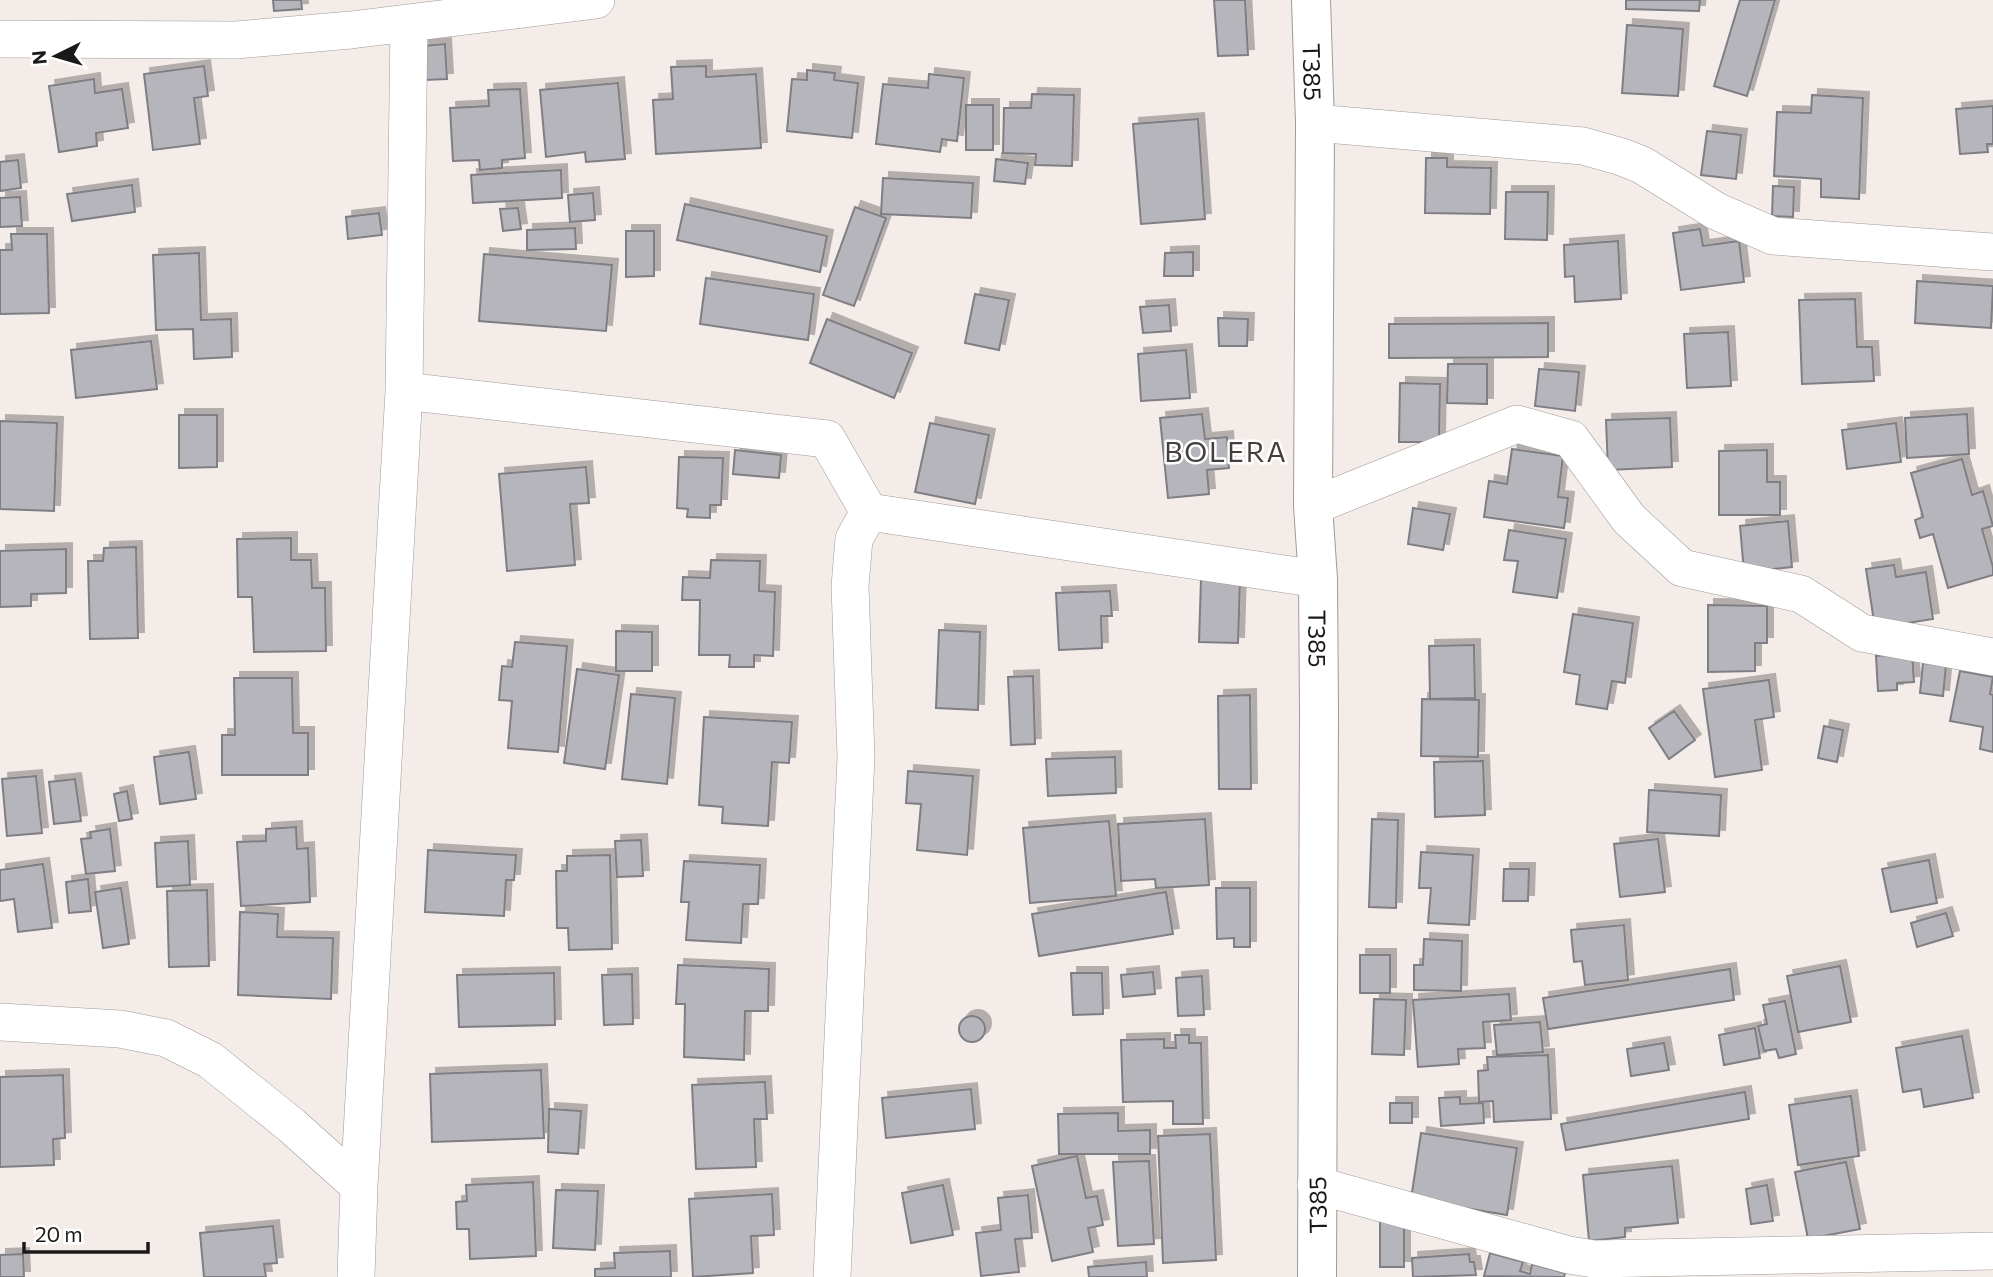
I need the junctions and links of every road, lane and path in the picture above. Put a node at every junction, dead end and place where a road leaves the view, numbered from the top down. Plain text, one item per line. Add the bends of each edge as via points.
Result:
1 (596, 0) edge
2 (1311, 0) edge
3 (349, 15) edge
4 (409, 23) junction
5 (0, 39) edge
6 (1315, 123) junction
7 (1993, 252) edge
8 (404, 391) junction
9 (1313, 506) junction
10 (869, 512) junction
11 (1318, 579) junction
12 (1993, 657) edge
13 (0, 1021) edge
14 (1316, 1185) junction
15 (359, 1186) junction
16 (1993, 1251) edge
17 (356, 1277) edge
18 (832, 1277) edge
19 (1317, 1277) edge

1 - 4 street
2 - 6 street, T385 / T385
3 - 4 street
3 - 5 street via 236,40
4 - 8 street
6 - 7 street via 1583,146 1642,165 1716,211 1773,236
6 - 9 street, T385 / T385
8 - 10 street via 827,439
8 - 15 street
9 - 11 street, T385 / T385
9 - 12 street via 1517,424 1571,439 1629,519 1682,568 1801,594 1861,633
10 - 11 street
10 - 18 street via 854,539 850,586 856,757
11 - 14 street, T385 / T385
13 - 15 street via 120,1029 166,1038 210,1060
14 - 16 street via 1594,1259
14 - 19 street, T385 / T385
15 - 17 street

